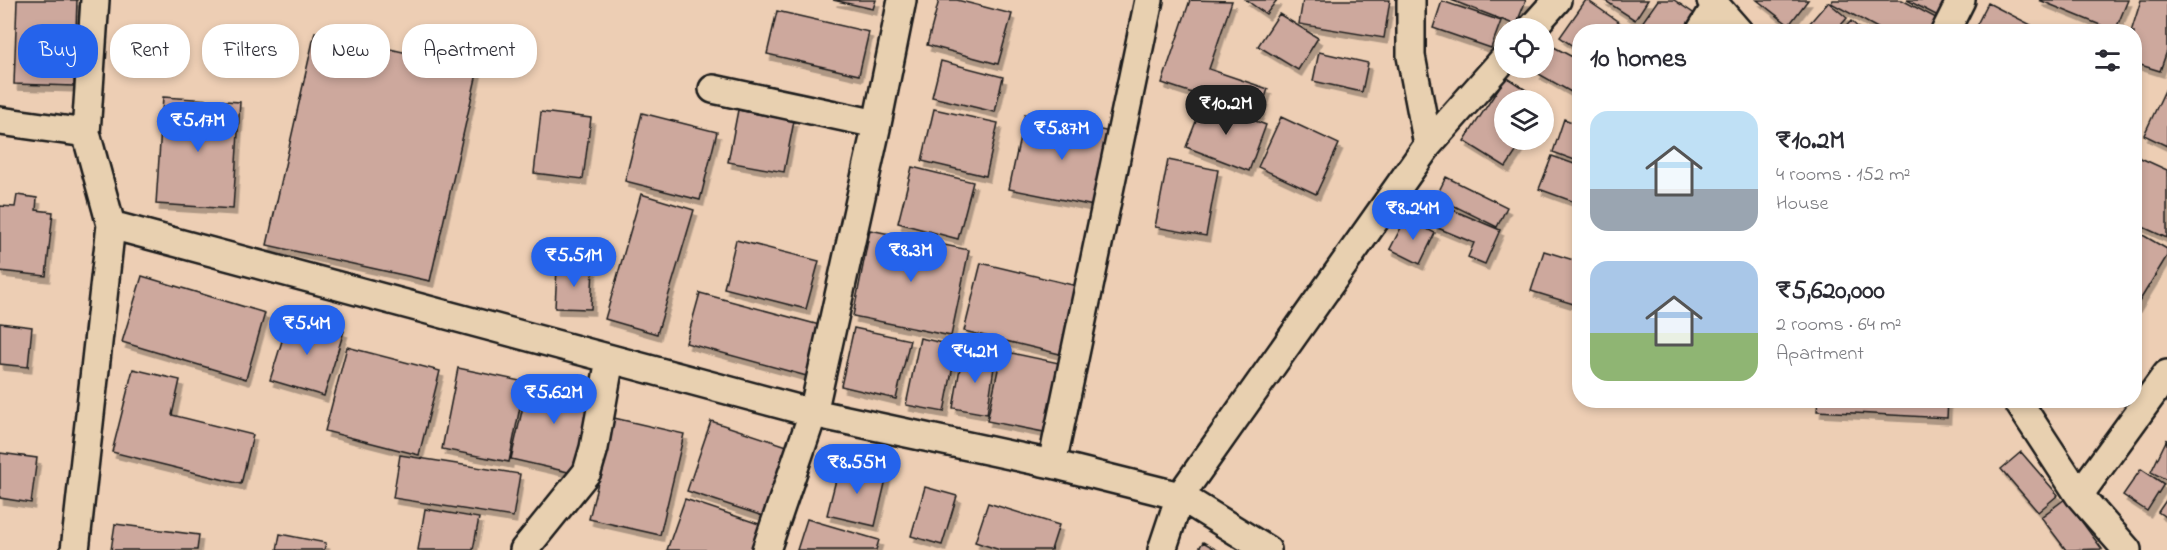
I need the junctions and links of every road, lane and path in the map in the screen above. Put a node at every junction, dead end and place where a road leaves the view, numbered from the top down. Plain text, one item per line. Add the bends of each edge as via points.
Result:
1 (902, 0) edge
2 (1149, 0) edge
3 (1411, 0) edge
4 (1557, 0) edge
5 (1961, 0) edge
6 (99, 1) edge
7 (1713, 3) edge
8 (1541, 18) edge
9 (1704, 24) edge
10 (1732, 24) edge
11 (1949, 24) edge
12 (1494, 70) edge
13 (713, 89) dead end
14 (0, 121) edge
15 (877, 124) junction
16 (86, 133) junction
17 (1428, 145) junction
18 (111, 225) junction
19 (610, 359) junction
20 (2167, 374) edge
21 (2022, 408) edge
22 (813, 413) junction
23 (1052, 464) junction
24 (2079, 495) junction
25 (1180, 496) junction
26 (75, 550) edge
27 (524, 550) edge
28 (766, 550) edge
29 (1162, 550) edge
30 (1267, 550) edge
31 (2127, 550) edge

1 - 15 street
2 - 23 street
3 - 17 street via 1411,56
4 - 8 street
5 - 11 street
6 - 16 street
7 - 9 street
7 - 10 street
12 - 17 street
13 - 15 street
14 - 16 street
15 - 22 street
16 - 18 street
17 - 25 street
18 - 19 street
18 - 26 street
19 - 22 street
19 - 27 street via 587,472
20 - 24 street
21 - 24 street
22 - 23 street
22 - 28 street
23 - 25 street
24 - 31 street
25 - 29 street
25 - 30 street

